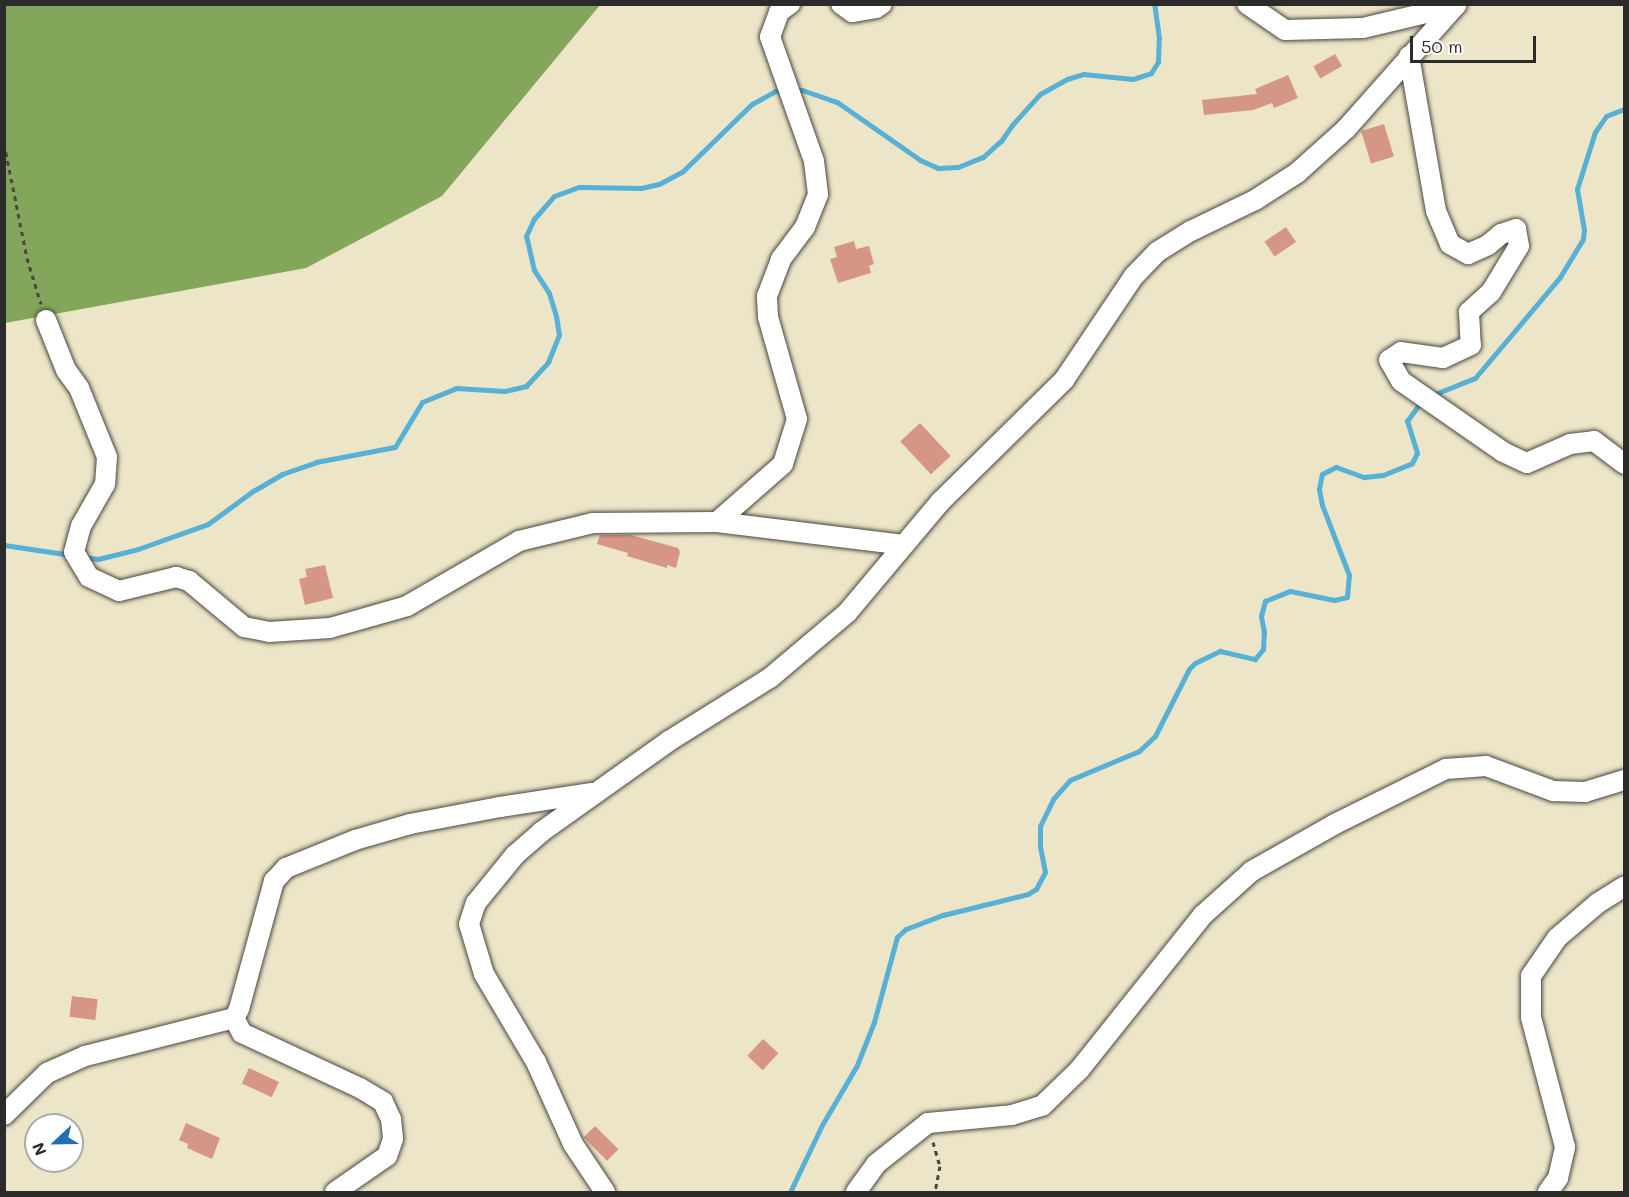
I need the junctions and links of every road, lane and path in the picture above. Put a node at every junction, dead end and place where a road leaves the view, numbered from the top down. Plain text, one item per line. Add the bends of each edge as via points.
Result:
1 (790, 4) edge
2 (841, 4) edge
3 (882, 4) edge
4 (1247, 4) edge
5 (1456, 5) edge
6 (1409, 56) junction
7 (4, 143) edge
8 (46, 320) joint
9 (1624, 464) edge
10 (717, 522) junction
11 (904, 545) junction
12 (1624, 780) edge
13 (597, 792) junction
14 (1624, 887) edge
15 (234, 1018) junction
16 (4, 1116) edge
17 (928, 1123) junction
18 (335, 1192) edge
19 (605, 1192) edge
20 (856, 1192) edge
21 (935, 1192) edge
22 (1548, 1192) edge

1 - 10 street via 779,12 770,37 814,161 818,194 806,227 781,260 767,296 768,317 797,419 783,464
2 - 3 street via 852,12
4 - 5 street via 1285,30 1363,28
5 - 6 street
6 - 9 street via 1437,211 1450,244 1468,254 1515,229 1519,246 1491,292 1469,312 1472,345 1443,358 1401,352 1389,360 1401,381 1503,452 1527,463 1570,444 1594,441
6 - 11 street via 1346,129 1297,173 1157,252 1134,276 1064,380 941,501
7 - 8 path via 27,258
8 - 10 street via 107,457 105,484 81,526 74,552 89,577 119,591 176,578 189,581 244,627 268,633 330,628 407,606 519,541 593,523
10 - 11 street
11 - 13 street via 847,613 770,678
12 - 17 street via 1585,792 1553,790 1486,766 1456,768 1446,769 1389,797 1244,878 1203,915 1080,1069 1042,1106 1012,1115
13 - 15 street via 410,824 355,840 286,868 274,881
13 - 19 street via 515,855 476,903 469,924 484,974 536,1062 573,1144
14 - 22 street via 1598,903 1557,938 1531,976 1531,1017 1565,1147 1558,1178
15 - 16 street via 85,1056 47,1073
15 - 18 street via 242,1033 383,1102 392,1119 393,1139 387,1156
17 - 20 street via 876,1164
17 - 21 path via 940,1166

